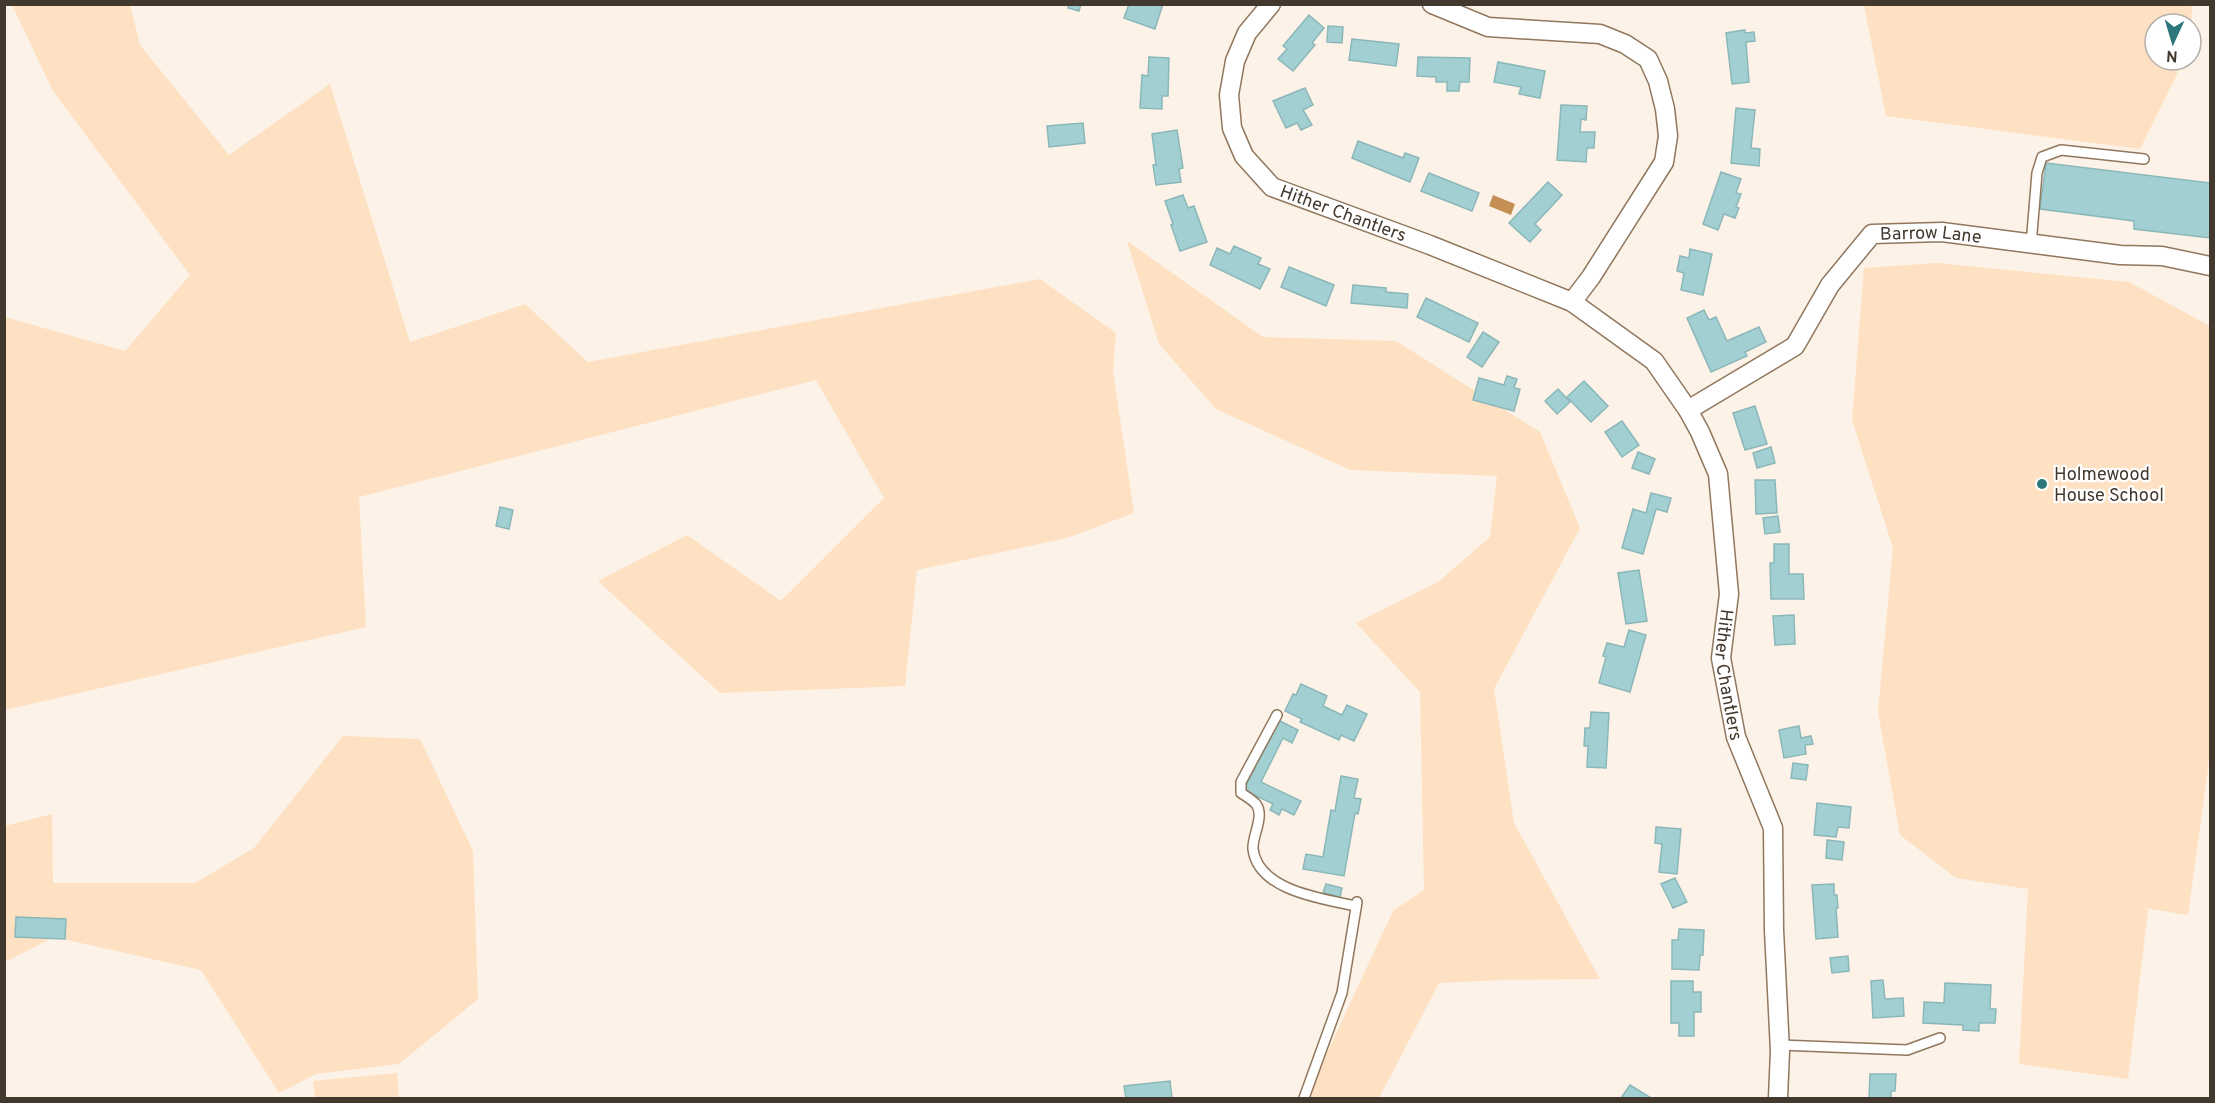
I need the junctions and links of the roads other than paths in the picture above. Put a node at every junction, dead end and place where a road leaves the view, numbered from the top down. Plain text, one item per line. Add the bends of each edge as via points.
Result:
1 (1271, 4) edge
2 (1432, 4) edge
3 (2144, 159) dead end
4 (2031, 245) junction
5 (2211, 267) edge
6 (1572, 302) junction
7 (1688, 410) junction
8 (1277, 715) dead end
9 (1940, 1038) dead end
10 (1780, 1045) junction
11 (1304, 1098) edge
12 (1778, 1098) edge

1 - 6 street, Hither Chantlers via 1247,33 1235,61 1228,95 1232,128 1244,156 1272,187
2 - 6 street via 1488,27 1600,34 1625,44 1648,60 1658,81 1668,136 1664,162
3 - 4 lane via 2061,150 2042,157 2037,172
4 - 5 street, Barrow Lane via 2162,256
4 - 7 street, Barrow Lane via 1942,232 1872,234 1830,285 1795,346
6 - 7 street, Hither Chantlers via 1654,361
7 - 10 street, Hither Chantlers via 1718,474 1729,594 1721,658 1736,737 1773,828
8 - 11 lane via 1241,782 1241,793 1257,805 1259,813 1255,857 1266,874 1288,889 1357,904 1342,993
9 - 10 lane via 1907,1050
10 - 12 street, Hither Chantlers

